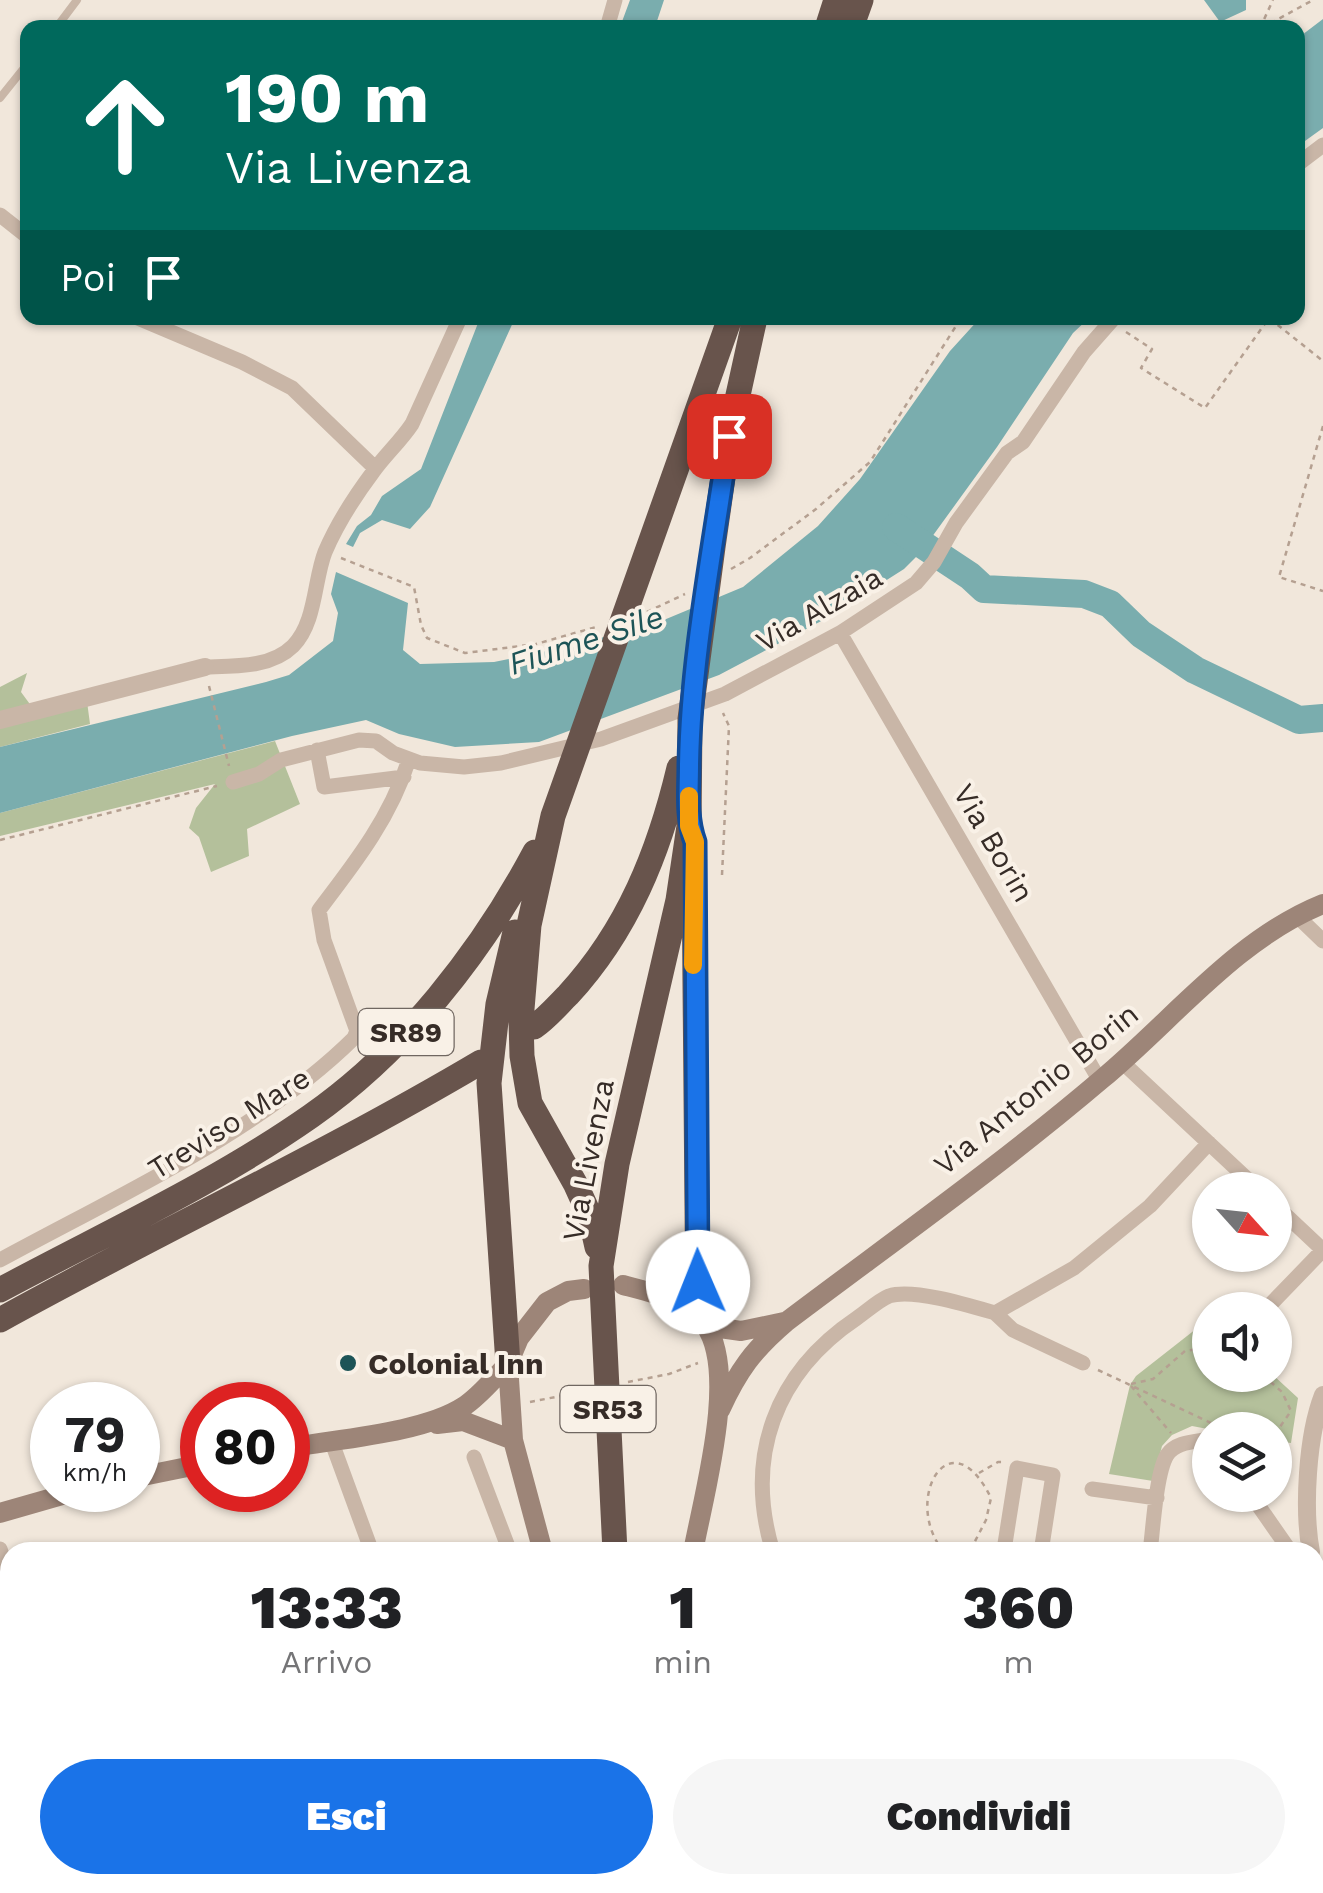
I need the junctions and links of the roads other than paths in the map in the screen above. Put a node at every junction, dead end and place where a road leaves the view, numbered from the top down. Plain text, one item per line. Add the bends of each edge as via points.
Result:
1 (78, 0) edge
2 (62, 20) edge
3 (20, 73) edge
4 (0, 98) edge
5 (0, 215) edge
6 (20, 231) edge
7 (155, 325) edge
8 (457, 325) edge
9 (727, 325) edge
10 (754, 325) edge
11 (1108, 325) edge
12 (375, 468) junction
13 (840, 633) junction
14 (206, 672) joint
15 (690, 719) junction
16 (0, 720) edge
17 (317, 750) junction
18 (409, 759) junction
19 (232, 776) road end
20 (404, 776) junction
21 (553, 816) junction
22 (689, 826) junction
23 (538, 846) junction
24 (1323, 904) edge
25 (1296, 915) junction
26 (1323, 941) edge
27 (528, 1024) junction
28 (1122, 1062) junction
29 (487, 1064) junction
30 (1100, 1082) junction
31 (1208, 1143) junction
32 (1239, 1172) edge
33 (1292, 1221) edge
34 (0, 1260) edge
35 (602, 1266) junction
36 (623, 1286) dead end
37 (584, 1289) dead end
38 (0, 1290) edge
39 (1282, 1292) edge
40 (995, 1313) junction
41 (0, 1320) edge
42 (702, 1322) junction
43 (786, 1322) junction
44 (1083, 1363) road end
45 (508, 1364) junction
46 (1323, 1395) edge
47 (720, 1410) junction
48 (420, 1424) junction
49 (330, 1440) junction
50 (513, 1440) junction
51 (1192, 1443) edge
52 (310, 1444) edge
53 (474, 1457) dead end
54 (1092, 1489) dead end
55 (1158, 1498) junction
56 (30, 1504) edge
57 (1263, 1512) edge
58 (0, 1513) edge
59 (368, 1542) edge
60 (506, 1542) edge
61 (540, 1542) edge
62 (615, 1542) edge
63 (695, 1542) edge
64 (771, 1542) edge
65 (1005, 1542) edge
66 (1043, 1542) edge
67 (1151, 1542) edge
68 (1281, 1542) edge
69 (1309, 1542) edge

1 - 2 lane
3 - 4 lane
5 - 6 street
7 - 12 street via 292,388
8 - 12 street via 412,424
9 - 21 highway, Via Livenza / SR53
10 - 15 highway, Via Livenza / SR53 via 729,436
11 - 13 street, Via Alzaia via 1023,442 1006,453 916,583
12 - 14 street via 325,552 294,646 277,657
13 - 18 street, Via Alzaia via 717,698 601,739 501,763
13 - 30 street, Via Borin
14 - 16 street
15 - 22 highway, Via Livenza / SR53
15 - 27 highway via 665,826 638,892 608,947 576,986
17 - 18 street, Via Alzaia via 376,741
17 - 19 street, Via Alzaia via 259,774
17 - 20 street via 324,787
18 - 20 street
20 - 34 street via 366,848 318,910 354,1038 230,1133
21 - 23 highway, Treviso Mare / SR89
21 - 27 highway, Via Livenza / SR53 via 528,926
22 - 35 highway, Via Livenza / SR53 via 617,1164
22 - 42 highway via 695,842
23 - 29 highway
23 - 38 highway, Treviso Mare / SR89 via 456,974 371,1066 312,1115
24 - 25 main road, Via Antonio Borin
25 - 26 street
25 - 28 main road, Via Antonio Borin via 1224,968
27 - 35 highway, Via Livenza / SR53 via 522,1056 530,1103 590,1216
28 - 30 main road, Via Antonio Borin
28 - 31 street
29 - 41 highway, Treviso Mare / SR89
29 - 45 highway
30 - 43 main road, Via Antonio Borin
31 - 32 street
31 - 40 street via 1150,1206 1074,1268
33 - 39 street via 1323,1250
35 - 62 highway, SR53
36 - 42 main road via 654,1293
37 - 45 main road via 547,1302
40 - 44 street via 1013,1330
40 - 64 street via 946,1298 891,1295 832,1335 783,1394 768,1439 761,1488
42 - 43 main road, Via Antonio Borin via 742,1331
42 - 47 main road via 714,1345
43 - 47 main road, Via Antonio Borin via 742,1366
45 - 48 main road via 463,1407
45 - 50 main road
46 - 69 street via 1311,1445
47 - 63 main road
48 - 49 main road
48 - 50 main road via 462,1421
49 - 52 main road
49 - 59 street
50 - 61 main road
51 - 55 street via 1168,1455
53 - 60 street
54 - 55 street
55 - 67 street
56 - 58 main road
57 - 68 street
65 - 66 street via 1017,1468 1053,1475

